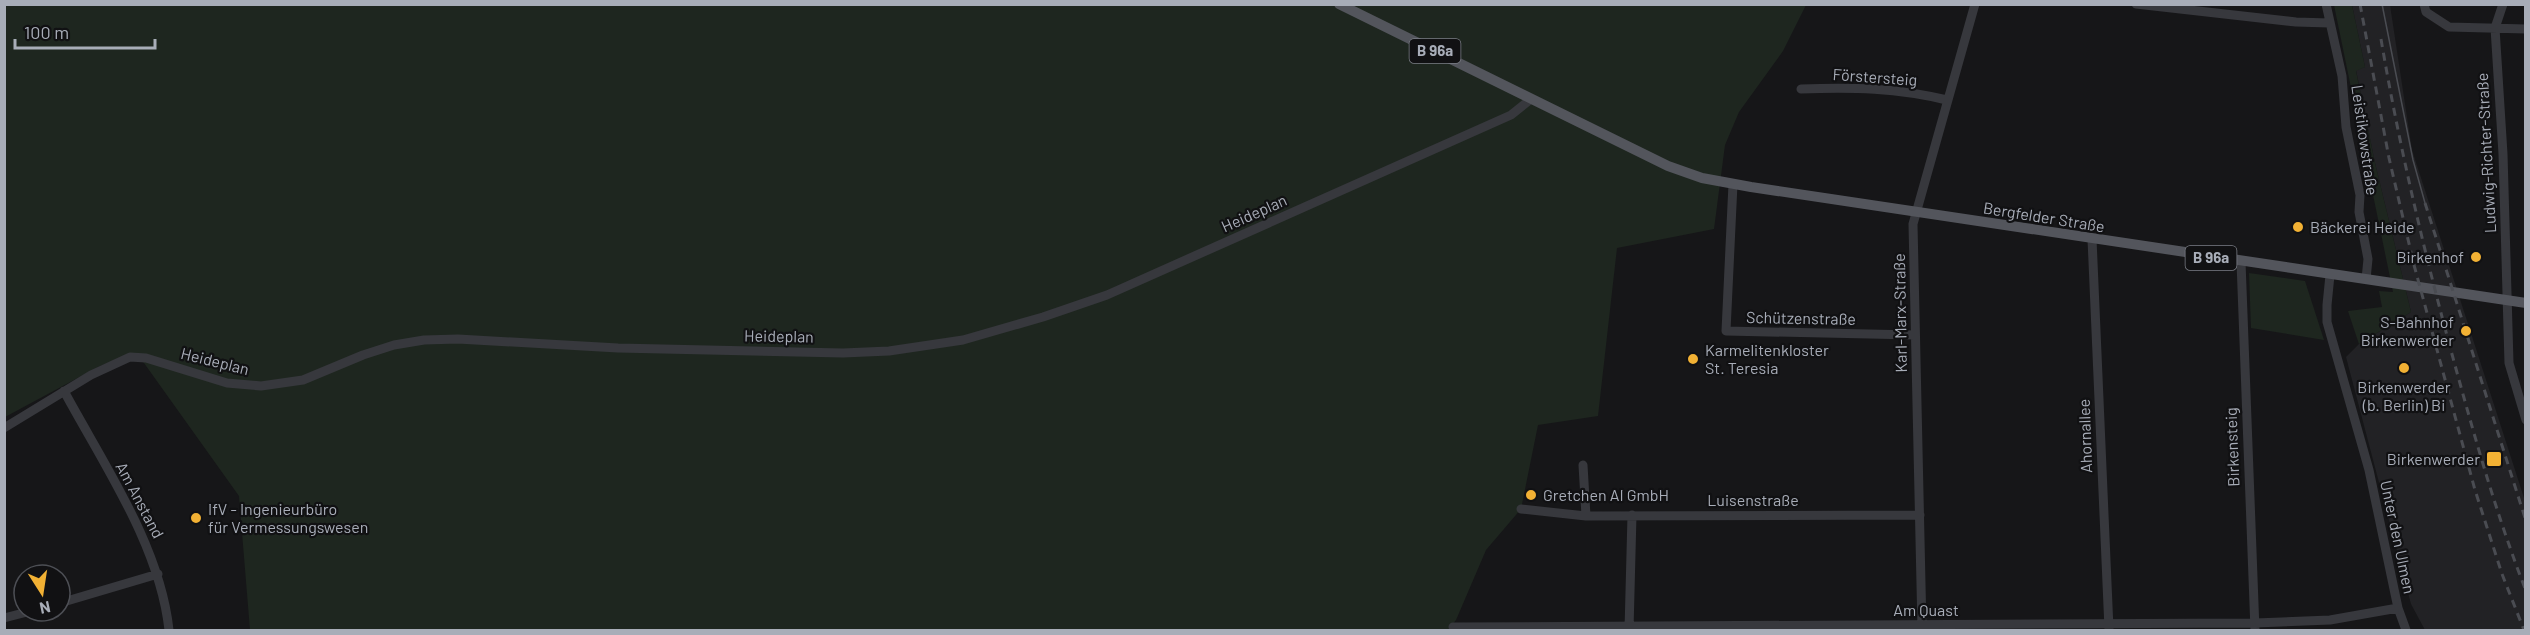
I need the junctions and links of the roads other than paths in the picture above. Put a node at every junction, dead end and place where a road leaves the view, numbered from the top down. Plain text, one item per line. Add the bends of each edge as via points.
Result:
1 (1339, 4) edge
2 (1975, 4) edge
3 (2136, 4) edge
4 (2326, 4) edge
5 (2424, 4) edge
6 (2503, 4) edge
7 (2164, 6) edge
8 (2329, 23) junction
9 (2495, 28) junction
10 (2526, 29) edge
11 (1801, 89) dead end
12 (1531, 99) junction
13 (1947, 100) junction
14 (1733, 184) junction
15 (1915, 212) junction
16 (2092, 239) junction
17 (2241, 262) junction
18 (2330, 275) junction
19 (2366, 279) junction
20 (2506, 301) junction
21 (2526, 303) edge
22 (1915, 335) junction
23 (64, 391) junction
24 (2526, 420) edge
25 (4, 428) edge
26 (1583, 465) dead end
27 (1521, 509) dead end
28 (1632, 515) junction
29 (1920, 515) junction
30 (1586, 516) junction
31 (158, 574) junction
32 (72, 599) edge
33 (2398, 608) junction
34 (1453, 627) dead end
35 (2108, 627) edge
36 (2255, 627) edge
37 (1481, 628) edge
38 (1629, 628) edge
39 (1762, 628) edge
40 (1922, 628) edge
41 (169, 630) edge
42 (2406, 630) edge

1 - 12 main road, B 96a
2 - 13 street, Karl-Marx-Straße
3 - 7 street
4 - 8 street, Leistikowstraße
5 - 9 street via 2426,12 2449,27
6 - 9 street, Ludwig-Richter-Straße
7 - 8 street
8 - 19 street, Leistikowstraße via 2342,76 2346,127 2360,195 2359,212 2368,259
9 - 10 street
9 - 20 street, Ludwig-Richter-Straße
11 - 13 street, Förstersteig via 1874,88
12 - 14 main road, Bergfelder Straße / B 96a via 1668,166
12 - 23 street, Heideplan via 1511,115 1107,295 963,339 889,351 843,353 424,340 363,355 303,380 261,386 227,383 146,358 130,357
13 - 15 street, Karl-Marx-Straße
14 - 15 main road, Bergfelder Straße / B 96a
14 - 22 street, Schützenstraße via 1726,332
15 - 16 main road, Bergfelder Straße / B 96a
15 - 22 street, Karl-Marx-Straße
16 - 17 main road, Bergfelder Straße / B 96a
16 - 35 street, Ahornallee
17 - 18 main road, Bergfelder Straße / B 96a
17 - 36 street, Birkensteig
18 - 19 main road, Bergfelder Straße / B 96a
18 - 33 street, Unter den Ulmen via 2327,322 2369,470
19 - 20 main road, Bergfelder Straße / B 96a
20 - 21 main road, B 96a
20 - 24 street, Ludwig-Richter-Straße via 2509,363
22 - 29 street, Karl-Marx-Straße
23 - 25 street, Heideplan
23 - 31 street, Am Anstand via 140,530
26 - 30 street
27 - 30 street, Luisenstraße
28 - 29 street, Luisenstraße
28 - 30 street, Luisenstraße
28 - 38 street
29 - 40 street, Karl-Marx-Straße
31 - 32 street
31 - 41 street, Am Anstand
33 - 36 street, Am Quast
33 - 42 street, Unter den Ulmen
34 - 37 street, Am Quast
35 - 36 street, Am Quast
35 - 40 street, Am Quast
37 - 38 street, Am Quast
38 - 39 street, Am Quast
39 - 40 street, Am Quast

